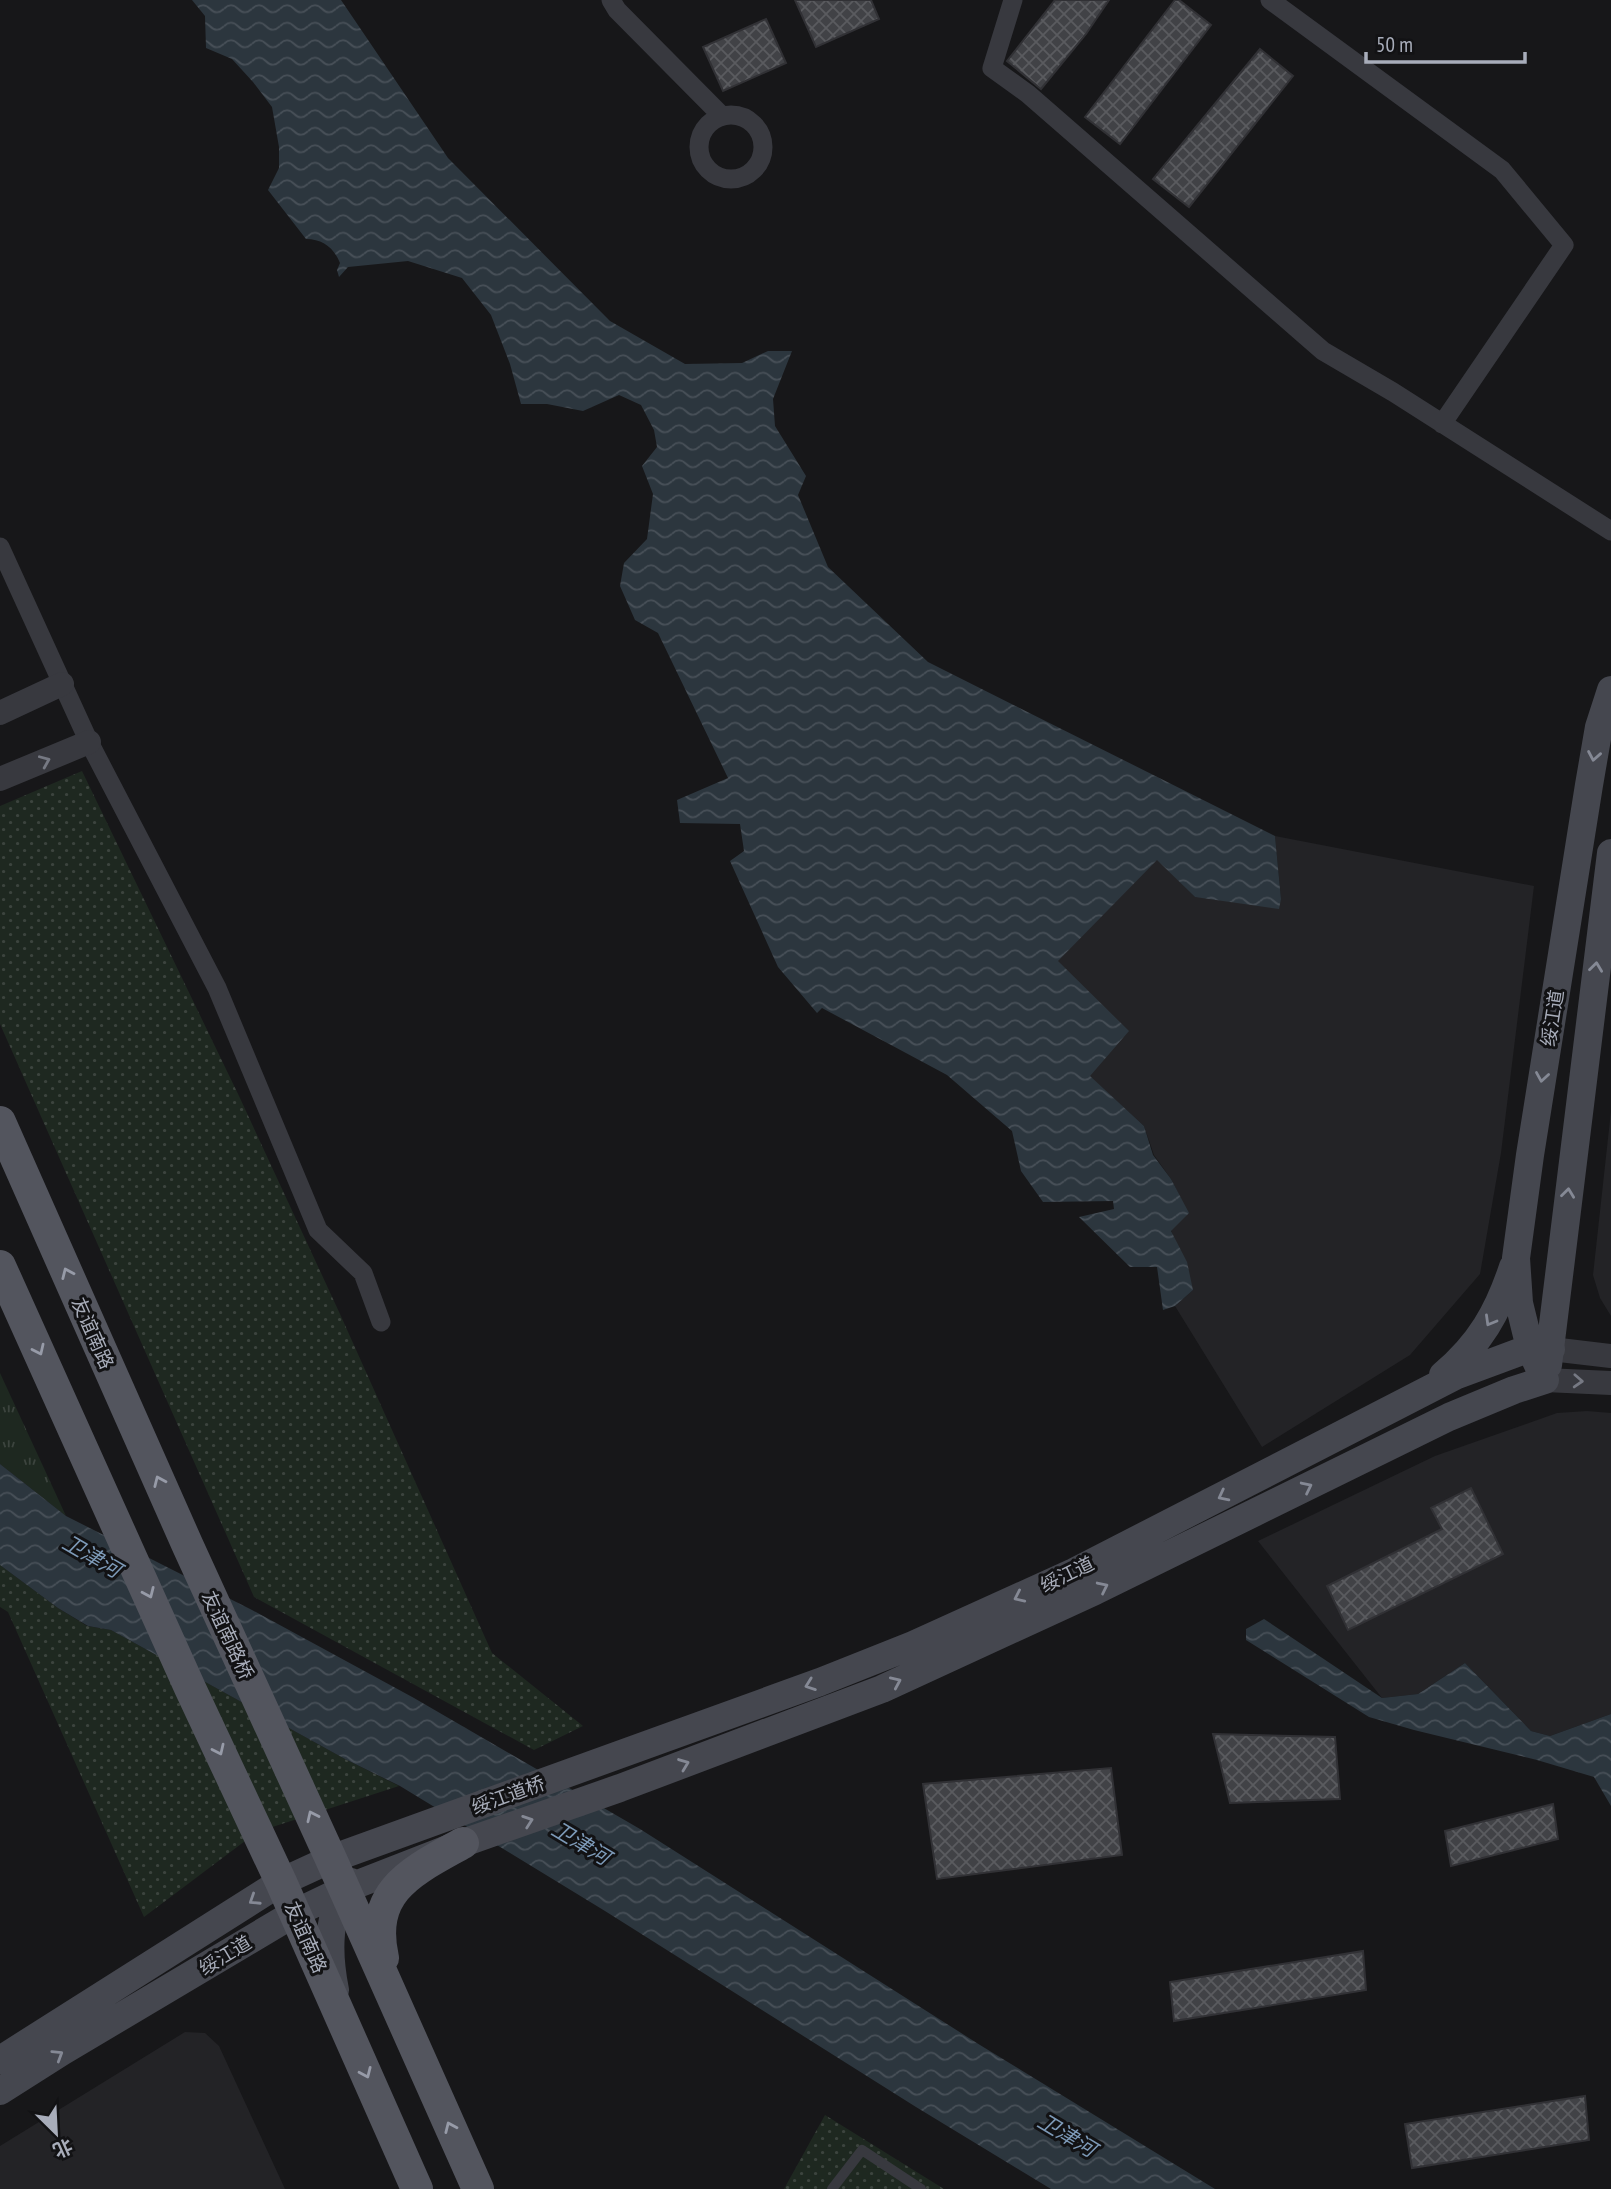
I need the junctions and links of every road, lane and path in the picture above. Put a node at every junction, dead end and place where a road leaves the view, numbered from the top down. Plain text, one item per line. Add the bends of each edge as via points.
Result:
1 (611, 0) edge
2 (1013, 0) edge
3 (1270, 0) edge
4 (722, 116) dead end
5 (1442, 424) junction
6 (1611, 531) edge
7 (0, 547) edge
8 (62, 684) junction
9 (1611, 690) edge
10 (0, 713) edge
11 (89, 742) junction
12 (0, 779) edge
13 (1611, 853) edge
14 (0, 1122) edge
15 (1516, 1258) junction
16 (0, 1266) edge
17 (381, 1322) dead end
18 (1540, 1349) junction
19 (1611, 1356) edge
20 (1545, 1380) junction
21 (1611, 1383) edge
22 (1415, 1399) junction
23 (1449, 1417) junction
24 (187, 1544) joint
25 (588, 1765) joint
26 (620, 1788) joint
27 (428, 1825) junction
28 (463, 1843) junction
29 (331, 1859) junction
30 (281, 1882) junction
31 (345, 1889) junction
32 (295, 1913) junction
33 (390, 1990) junction
34 (338, 2011) junction
35 (0, 2060) edge
36 (0, 2091) edge
37 (417, 2189) edge
38 (478, 2189) edge
39 (832, 2189) edge
40 (921, 2189) edge

1 - 4 street
2 - 5 street via 992,68 1028,93 1323,351
3 - 5 street via 1502,170 1564,245
5 - 6 street
7 - 8 street
8 - 10 street
8 - 11 street
9 -> 15 main road, 绥江道 via 1589,785
12 -> 11 street
11 - 17 street via 217,988 318,1230 363,1273
18 -> 13 main road, 绥江道 via 1540,1326 1560,1261
24 -> 14 main road, 友谊南路
15 - 18 main road, 绥江道 via 1519,1303
15 -> 22 main road via 1500,1303 1479,1338
16 -> 30 main road, 友谊南路
18 - 19 street
18 - 20 main road, 绥江道
18 - 22 main road, 绥江道 via 1455,1377
18 - 23 main road
20 -> 21 street
20 - 23 main road, 绥江道
22 -> 25 main road, 绥江道 via 1074,1572 913,1645
26 -> 23 main road, 绥江道 via 830,1709 962,1653
29 -> 24 main road, 友谊南路桥
25 - 27 main road, 绥江道桥
28 -> 26 main road, 绥江道桥
27 - 29 main road, 绥江道
27 - 31 main road via 372,1858
28 - 31 main road, 绥江道
28 - 33 main road via 406,1877 387,1900 380,1933
29 - 30 main road, 绥江道
29 - 31 main road
30 - 32 main road, 友谊南路
30 -> 35 main road, 绥江道
31 - 32 main road, 绥江道
31 - 33 main road
31 - 34 main road via 332,1924 330,1950
32 - 34 main road, 友谊南路
36 -> 32 main road, 绥江道
38 -> 33 main road
34 -> 37 main road, 友谊南路
39 - 40 lane via 862,2150

